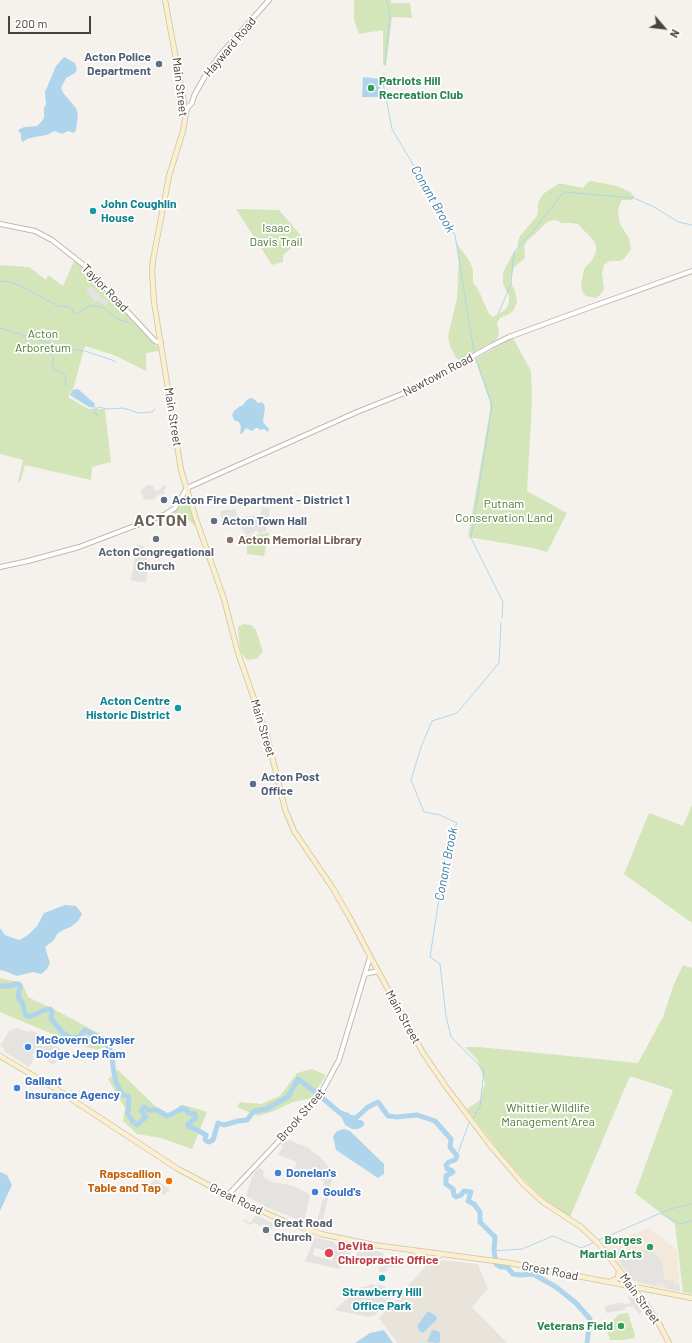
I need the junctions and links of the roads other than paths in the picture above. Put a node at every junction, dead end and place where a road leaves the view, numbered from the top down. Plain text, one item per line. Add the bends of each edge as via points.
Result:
1 (165, 0) edge
2 (269, 0) edge
3 (194, 96) junction
4 (184, 104) junction
5 (190, 104) junction
6 (185, 119) junction
7 (0, 224) edge
8 (692, 271) edge
9 (161, 343) junction
10 (187, 488) junction
11 (0, 567) edge
12 (370, 957) junction
13 (378, 972) junction
14 (365, 974) junction
15 (0, 1056) edge
16 (228, 1195) junction
17 (414, 1251) junction
18 (441, 1254) junction
19 (619, 1270) junction
20 (610, 1282) junction
21 (633, 1287) junction
22 (649, 1290) junction
23 (692, 1298) edge
24 (642, 1300) junction
25 (669, 1343) edge

1 - 4 main road, Main Street
2 - 3 street, Hayward Road via 221,54
3 - 4 street
3 - 5 street, Hayward Road
4 - 5 street
4 - 6 main road, Main Street
5 - 6 street, Hayward Road
6 - 9 main road, Main Street via 169,176 152,271
7 - 9 street, Taylor Road via 35,231 52,240 85,266 155,341
8 - 10 street, Newtown Road via 510,337 417,388
9 - 10 main road, Main Street via 181,470
10 - 11 street via 178,504 167,513 79,547
10 - 12 main road, Main Street via 224,599 238,653 267,736 285,809 294,831 332,887
12 - 13 main road, Main Street
12 - 14 street, Brook Street
13 - 14 street
13 - 19 main road, Main Street via 423,1053 471,1122 524,1185 543,1202 590,1235
14 - 16 street, Brook Street via 339,1060 321,1094
15 - 16 main road, Great Road via 56,1089 178,1169
16 - 17 main road, Great Road via 283,1221 321,1234 374,1246
17 - 18 main road, Great Road
17 - 18 main road via 431,1261
18 - 20 main road, Great Road via 495,1260
19 - 20 main road via 616,1280
19 - 21 main road, Main Street
20 - 21 main road, Great Road
21 - 22 main road, Great Road
21 - 24 main road, Main Street
22 - 23 main road, Great Road
22 - 24 main road via 643,1295
24 - 25 main road, Main Street

